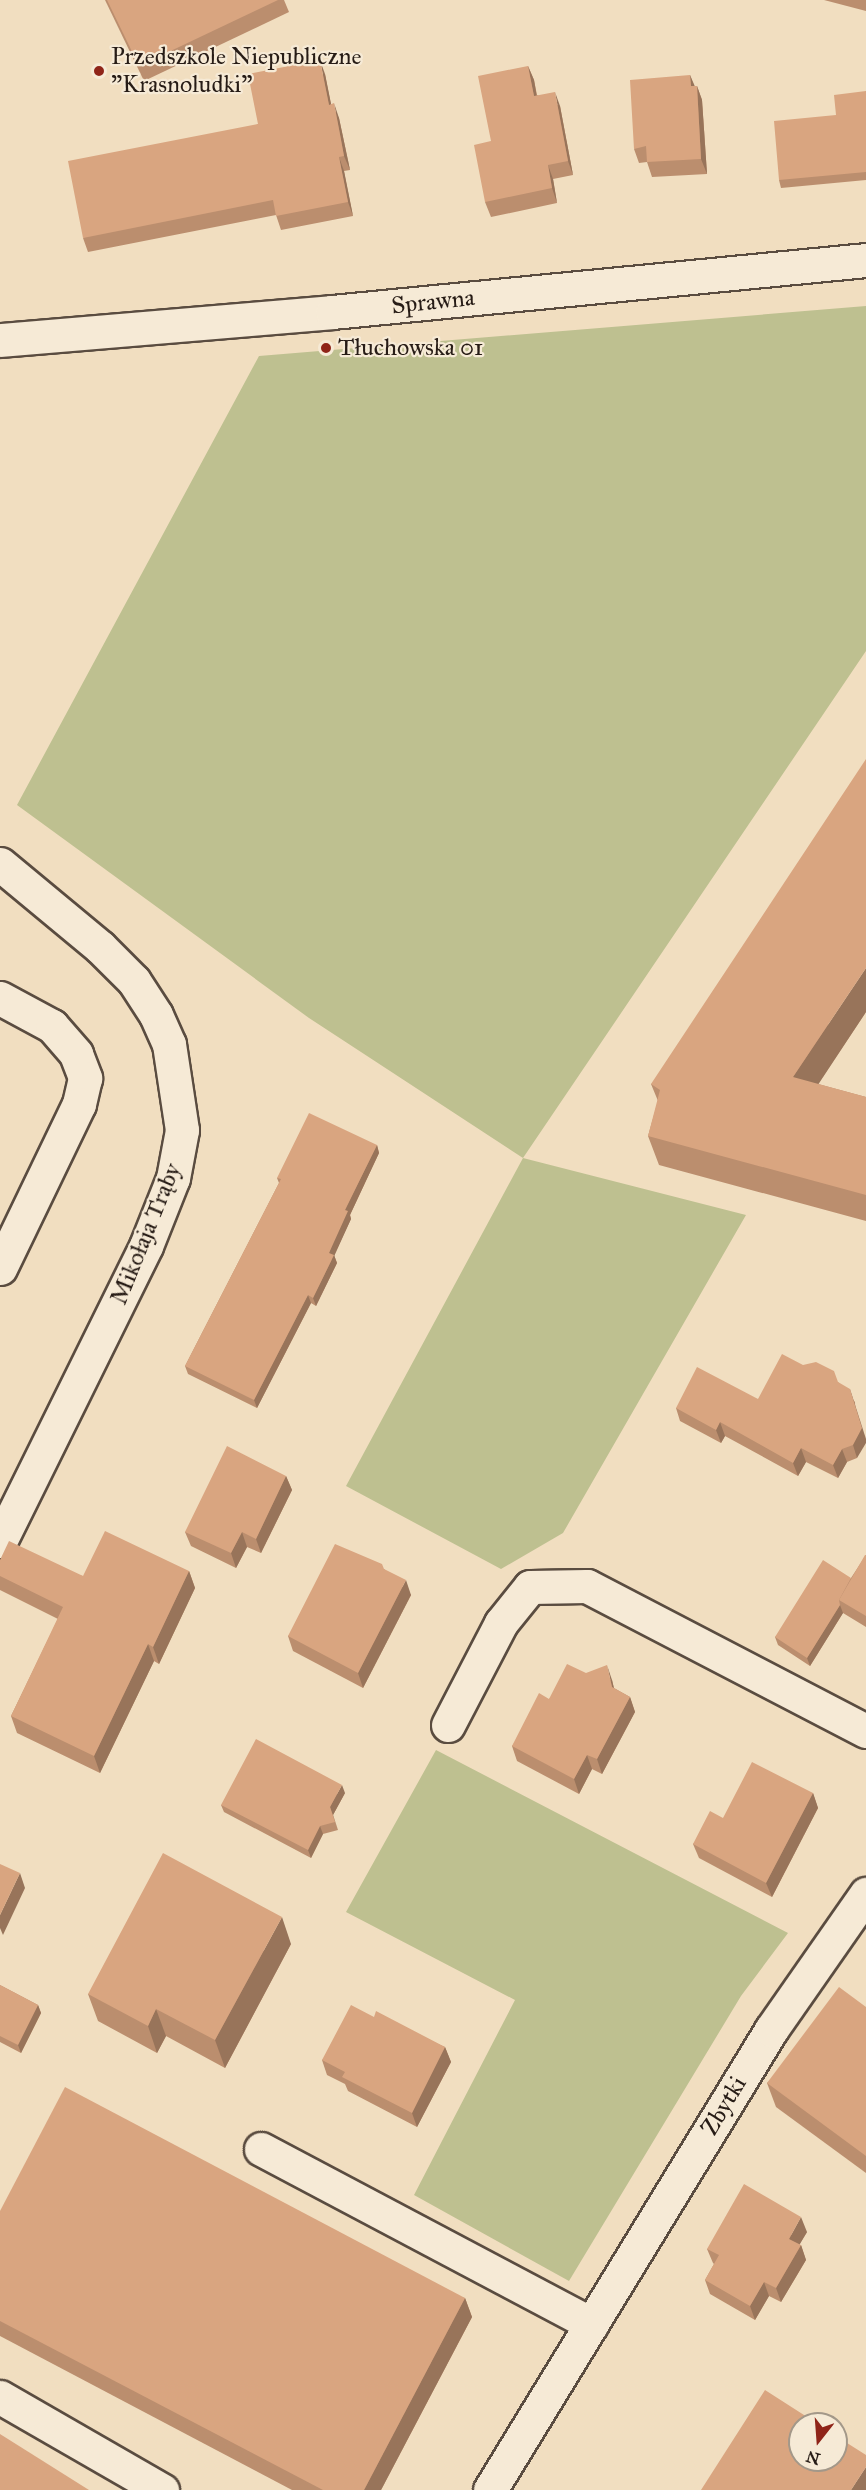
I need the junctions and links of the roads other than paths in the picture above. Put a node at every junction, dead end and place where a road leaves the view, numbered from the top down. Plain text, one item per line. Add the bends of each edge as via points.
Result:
1 (866, 260) edge
2 (0, 340) edge
3 (0, 864) edge
4 (0, 998) edge
5 (0, 1268) edge
6 (0, 1541) edge
7 (448, 1725) dead end
8 (866, 1731) edge
9 (866, 1894) edge
10 (261, 2150) dead end
11 (591, 2324) junction
12 (0, 2397) edge
13 (162, 2490) edge
14 (490, 2490) edge

1 - 2 street, Sprawna
3 - 6 street, Mikołaja Trąby via 100,947 134,981 169,1044 182,1130 173,1178 146,1246
4 - 5 street via 52,1026 76,1054 85,1078 79,1104
7 - 8 street via 501,1623 530,1587 587,1586
9 - 11 street, Zbytki via 771,2030
10 - 11 street
11 - 14 street, Zbytki
12 - 13 street

